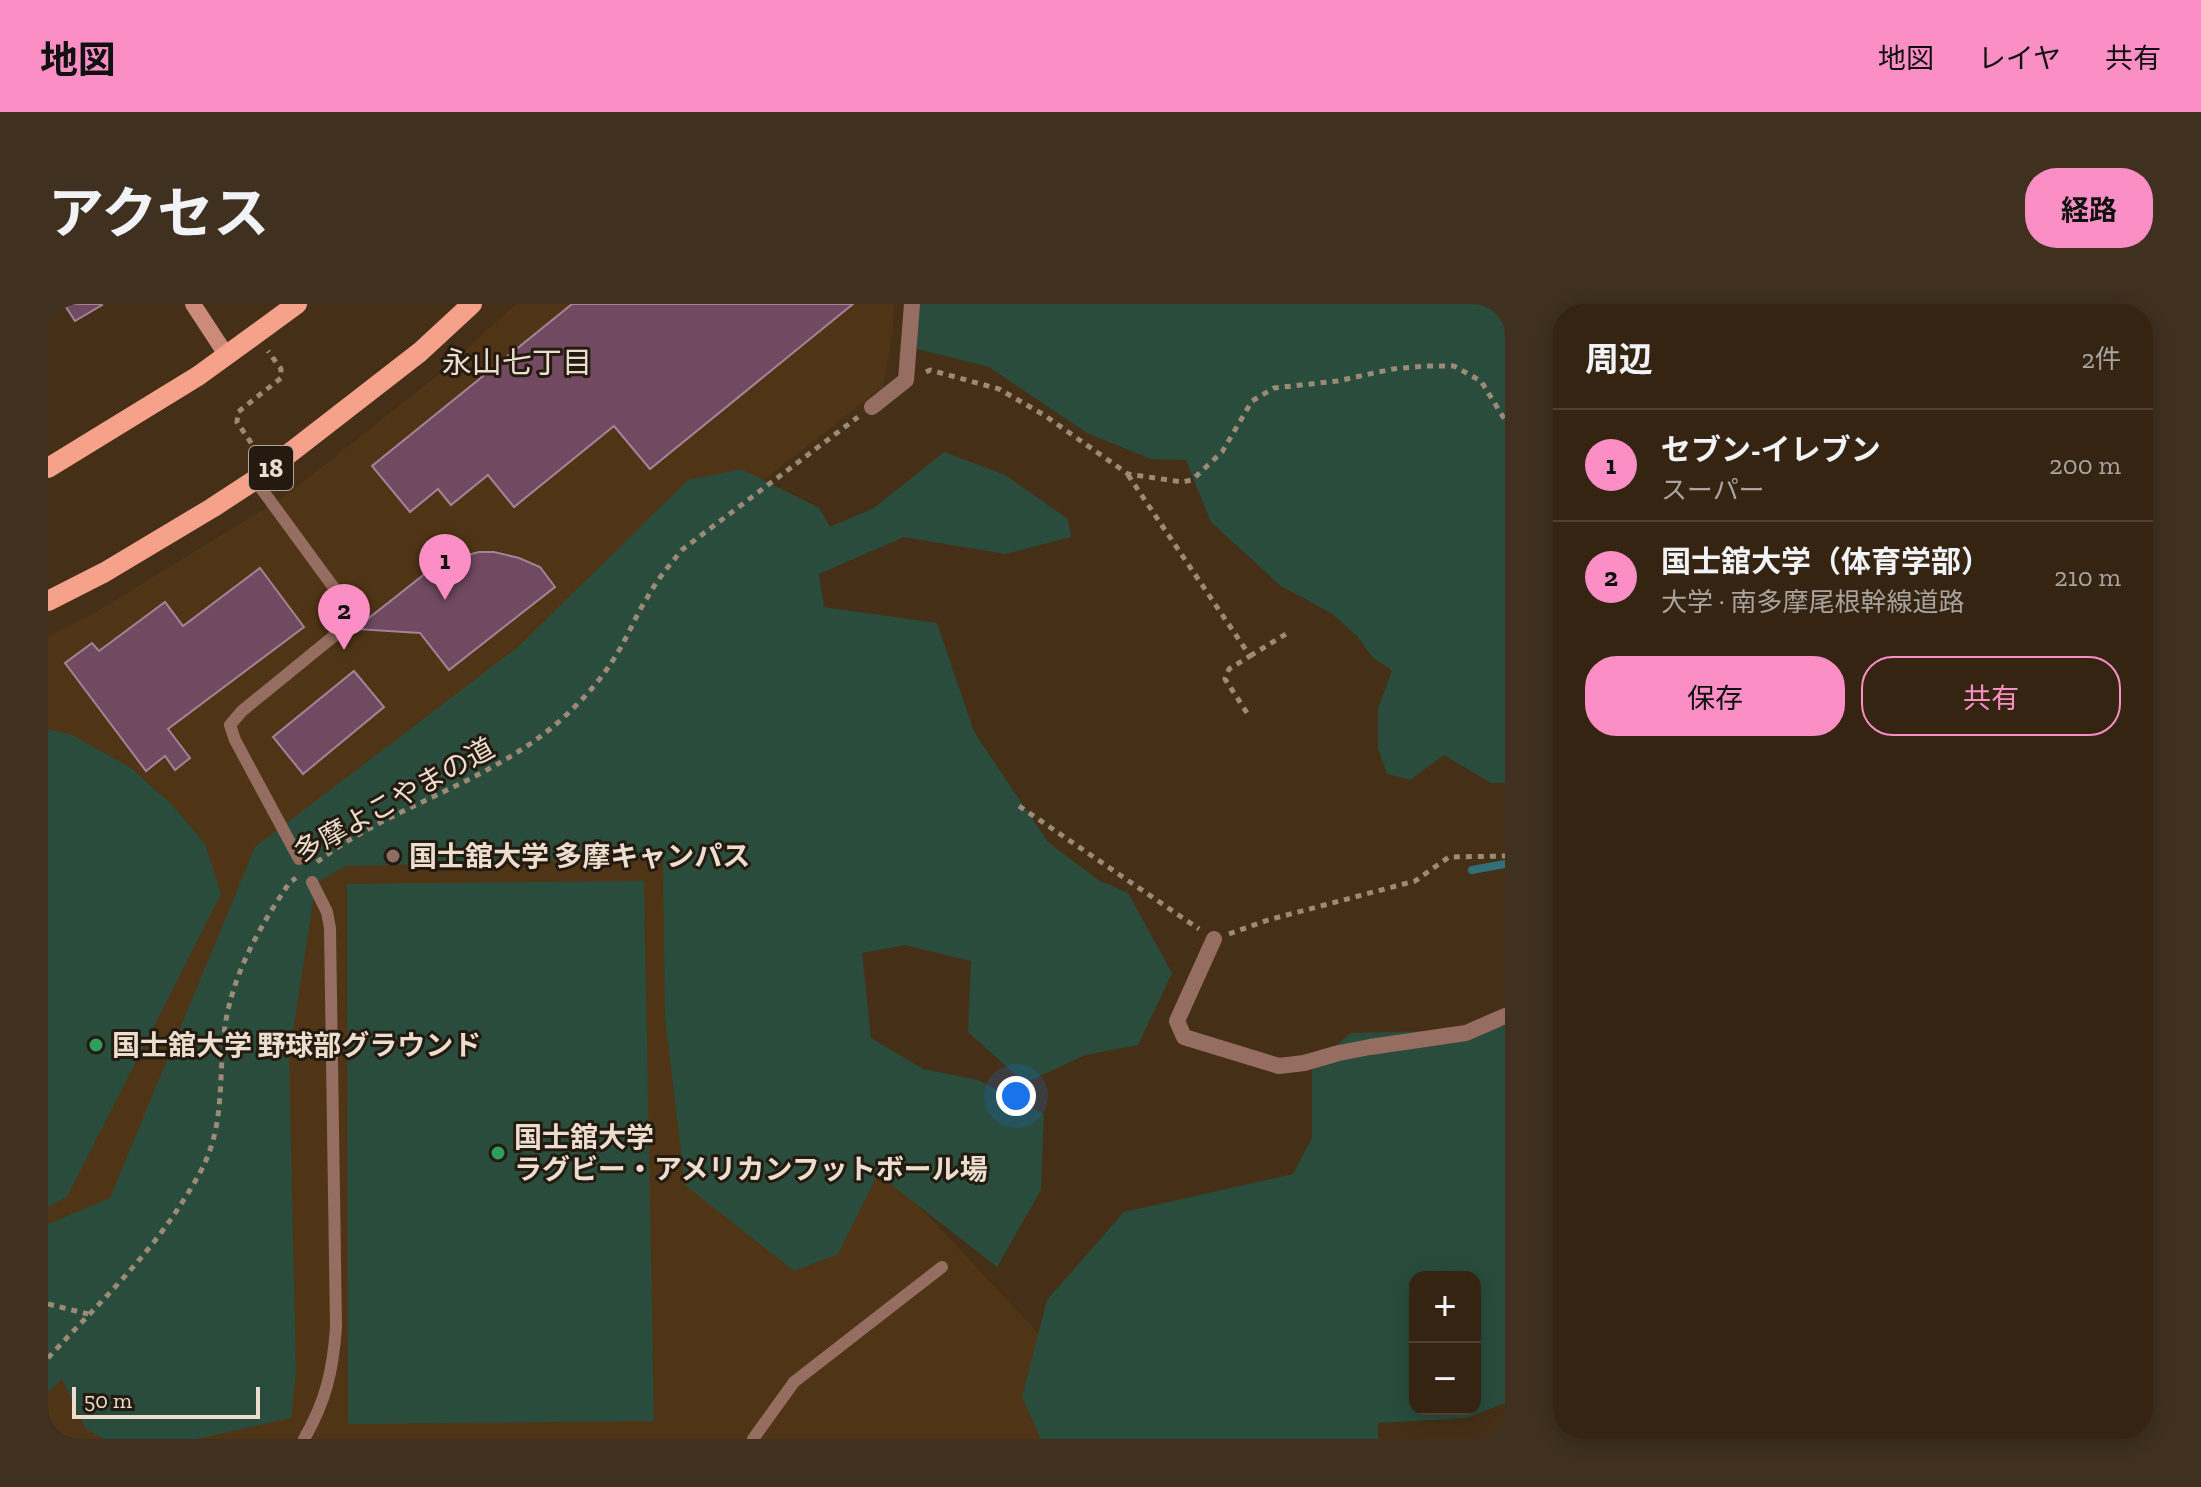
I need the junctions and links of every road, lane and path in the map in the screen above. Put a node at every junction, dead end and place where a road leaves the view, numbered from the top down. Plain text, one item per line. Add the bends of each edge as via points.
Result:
1 (193, 304) edge
2 (297, 304) edge
3 (472, 304) edge
4 (912, 304) edge
5 (266, 347) dead end
6 (227, 356) junction
7 (906, 380) junction
8 (872, 407) joint
9 (1505, 420) edge
10 (258, 454) dead end
11 (48, 468) edge
12 (1128, 474) junction
13 (255, 480) junction
14 (48, 601) edge
15 (1286, 634) dead end
16 (1250, 656) junction
17 (1249, 716) dead end
18 (1019, 806) dead end
19 (1505, 856) edge
20 (299, 859) dead end
21 (314, 864) dead end
22 (307, 878) joint
23 (1214, 939) junction
24 (1505, 1016) edge
25 (942, 1267) dead end
26 (48, 1304) edge
27 (89, 1314) junction
28 (48, 1358) edge
29 (304, 1439) edge
30 (753, 1439) edge

1 - 6 street
2 - 6 main road
3 - 13 main road, 18 via 420,352
4 - 7 street
5 - 10 path via 281,378 238,412 237,422
6 - 11 main road
7 - 8 street
7 - 12 path via 930,370 999,389
8 - 21 path, 多摩よこやまの道 via 683,549 662,574 592,690 535,742
9 - 12 path via 1481,381 1454,366 1393,369 1274,388 1252,401 1222,452 1192,480
12 - 16 path
13 - 14 main road, 18
13 - 20 lane via 356,618 230,725
15 - 16 path
16 - 17 path via 1229,669 1225,679
18 - 23 path
19 - 23 path via 1449,857 1415,881
22 - 27 path, 多摩よこやまの道 via 290,882 275,903 236,978 225,1024 219,1114 195,1182 155,1242
22 - 29 lane via 330,928 336,1327 327,1392
23 - 24 street via 1177,1021 1184,1037 1279,1066 1466,1033
25 - 30 lane via 794,1382
26 - 27 path
27 - 28 path, 多摩よこやまの道

